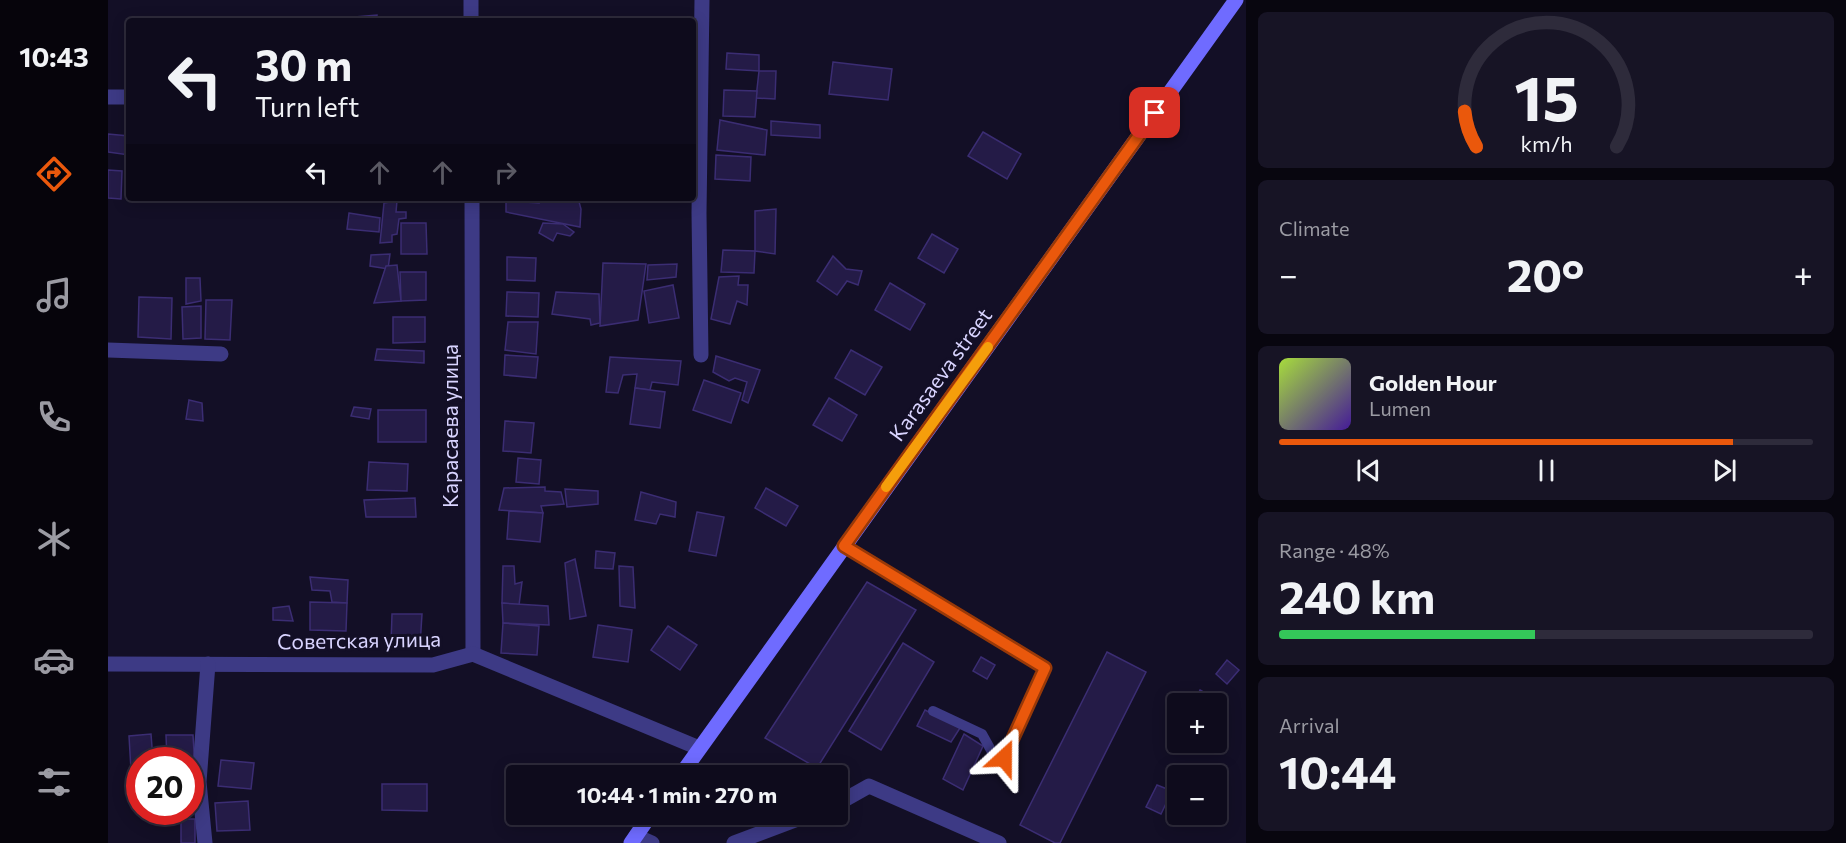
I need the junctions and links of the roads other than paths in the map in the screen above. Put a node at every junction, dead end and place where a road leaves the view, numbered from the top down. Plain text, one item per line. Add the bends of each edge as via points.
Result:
1 (471, 0) edge
2 (702, 0) edge
3 (1236, 0) edge
4 (471, 18) edge
5 (108, 97) edge
6 (126, 98) edge
7 (472, 201) edge
8 (108, 350) edge
9 (221, 354) dead end
10 (701, 355) dead end
11 (844, 546) junction
12 (473, 654) junction
13 (108, 664) edge
14 (208, 664) junction
15 (933, 711) dead end
16 (699, 748) junction
17 (687, 765) edge
18 (848, 798) edge
19 (643, 825) edge
20 (782, 825) edge
21 (633, 839) edge
22 (205, 843) edge
23 (652, 843) edge
24 (734, 843) edge
25 (999, 843) edge

1 - 4 street
2 - 10 street
3 - 11 main road, Karasaeva street
5 - 6 street
7 - 12 street, Карасаева улица
8 - 9 street
11 - 15 lane via 1045,668 1004,758 992,752 982,734
11 - 16 main road, Karasaeva street
12 - 14 street, Советская улица via 433,665
12 - 16 street
13 - 14 street, Советская улица
14 - 22 street via 200,782
16 - 17 main road, Karasaeva street
18 - 25 street via 869,786
19 - 21 main road
20 - 24 street
21 - 23 street

